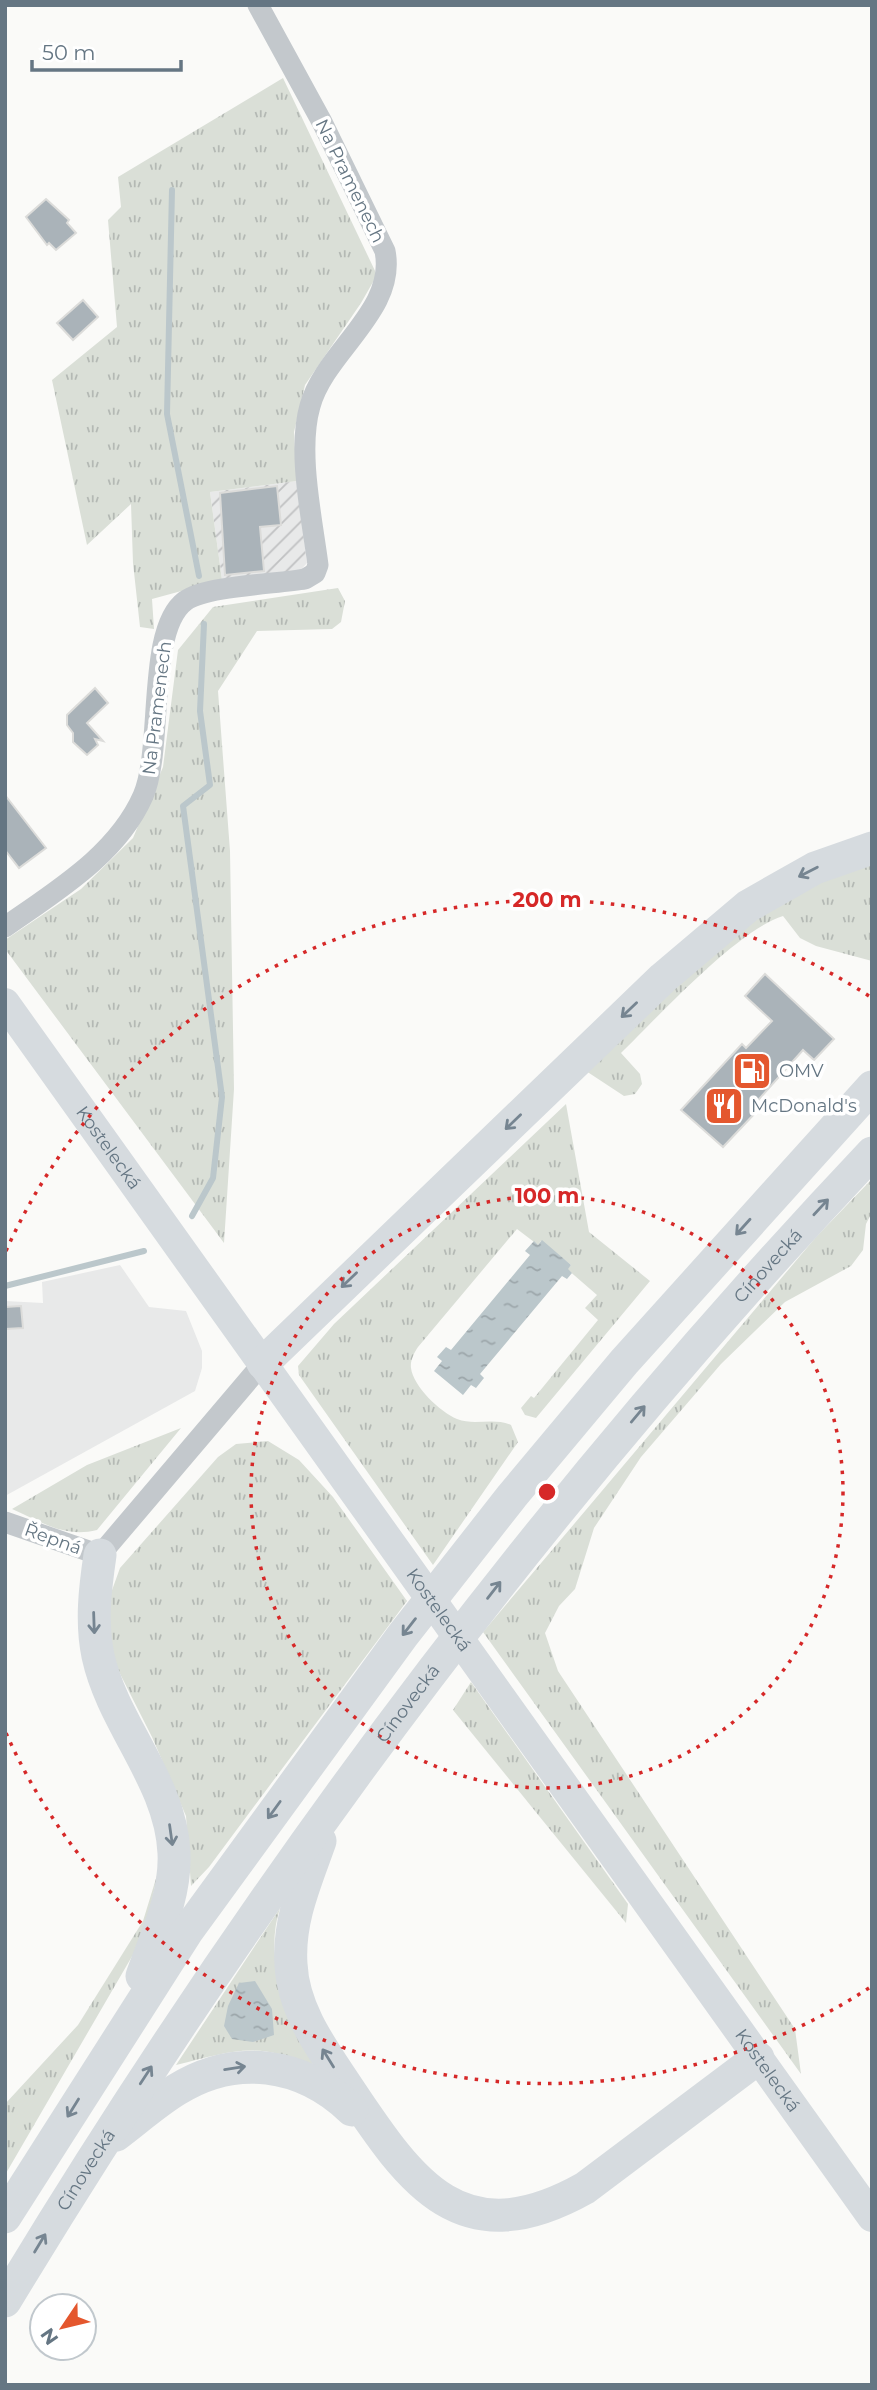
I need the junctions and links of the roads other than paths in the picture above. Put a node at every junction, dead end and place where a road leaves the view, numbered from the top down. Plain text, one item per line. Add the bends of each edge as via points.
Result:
1 (258, 5) edge
2 (872, 848) edge
3 (5, 927) edge
4 (5, 1003) edge
5 (872, 1087) edge
6 (872, 1153) edge
7 (263, 1363) junction
8 (5, 1522) edge
9 (100, 1555) junction
10 (334, 1801) junction
11 (122, 2029) junction
12 (758, 2058) junction
13 (379, 2135) junction
14 (95, 2152) junction
15 (5, 2217) edge
16 (872, 2217) edge
17 (5, 2301) edge

1 - 3 street, Na Pramenech via 322,122 385,251 388,266 376,302 318,383 310,406 305,433 318,565 305,579 206,592 182,603 170,618 163,645 154,759 142,799 101,854
2 -> 7 highway via 815,868 748,906 684,960
4 - 7 main road, Kostelecká
5 -> 11 highway via 696,1278 512,1496 318,1749
10 -> 6 highway, Cínovecká via 445,1652 582,1481 728,1309
7 - 9 street
7 - 12 main road, Kostelecká
8 - 9 street, Řepná
9 -> 11 highway via 93,1623 98,1657 169,1819 174,1854 170,1897
13 -> 10 highway via 307,2024 291,1966 294,1913
14 -> 10 highway, Cínovecká via 222,1959
11 -> 15 highway
12 - 13 highway via 585,2188 529,2213 475,2212 451,2204 424,2188
12 - 16 main road, Kostelecká
14 -> 13 highway via 175,2090 203,2075 258,2065 312,2080
17 -> 14 highway, Cínovecká

